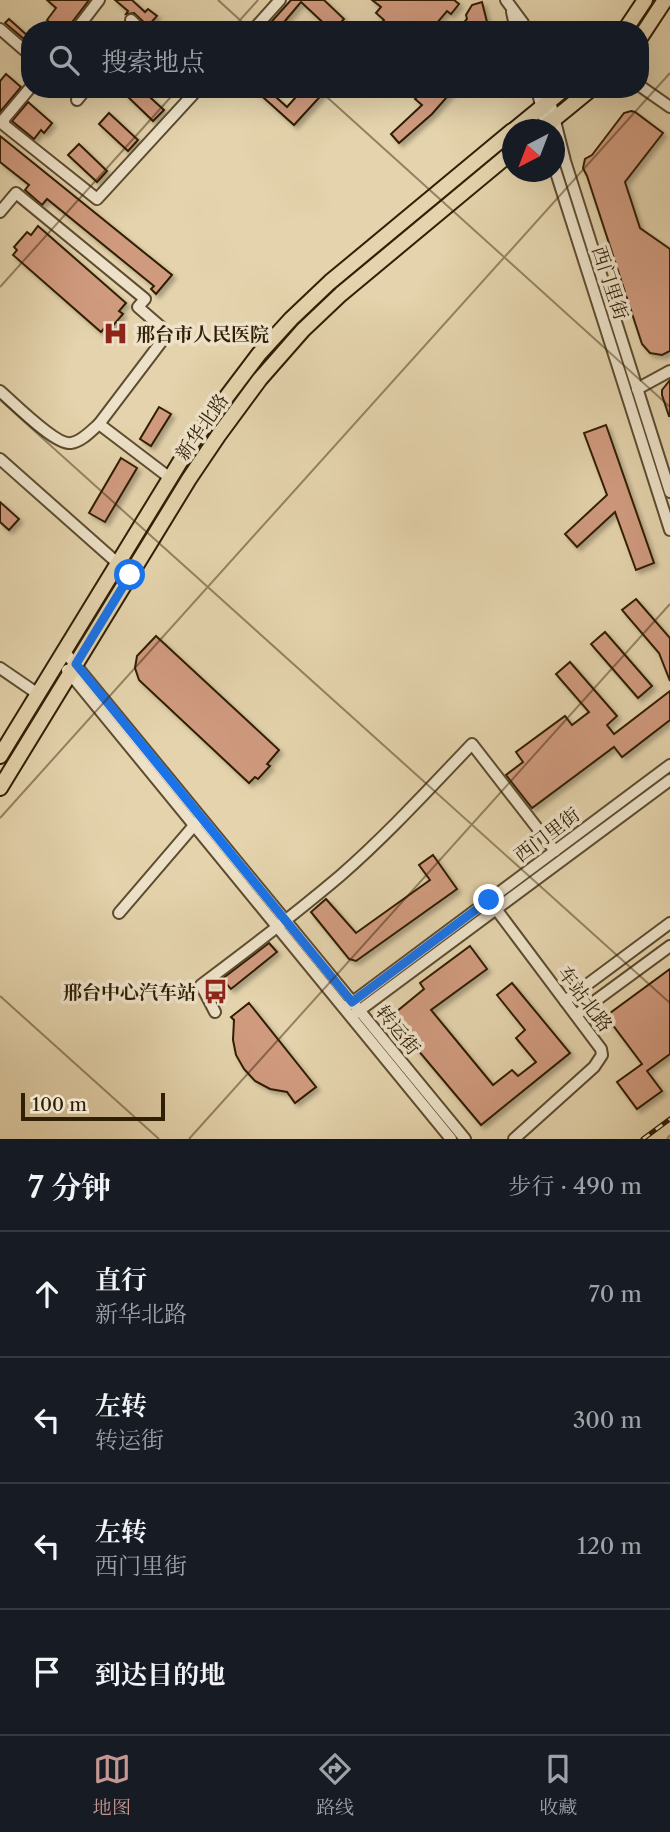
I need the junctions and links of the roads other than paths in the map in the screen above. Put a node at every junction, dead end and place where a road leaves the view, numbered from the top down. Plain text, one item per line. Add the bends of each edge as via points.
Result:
1 (99, 0) edge
2 (280, 0) edge
3 (645, 0) edge
4 (665, 0) edge
5 (509, 4) edge
6 (83, 21) edge
7 (261, 21) edge
8 (514, 21) edge
9 (522, 21) edge
10 (631, 21) edge
11 (649, 24) edge
12 (0, 29) edge
13 (21, 47) edge
14 (649, 92) edge
15 (22, 98) edge
16 (190, 98) edge
17 (580, 98) edge
18 (546, 99) edge
19 (670, 107) edge
20 (525, 119) edge
21 (547, 119) edge
22 (555, 119) edge
23 (502, 139) edge
24 (502, 161) edge
25 (565, 161) edge
26 (560, 182) edge
27 (0, 212) edge
28 (670, 370) edge
29 (637, 389) junction
30 (0, 391) edge
31 (99, 424) junction
32 (0, 459) edge
33 (170, 478) junction
34 (670, 492) edge
35 (670, 530) edge
36 (118, 564) junction
37 (130, 575) junction
38 (62, 655) junction
39 (0, 668) edge
40 (73, 669) junction
41 (38, 694) junction
42 (0, 756) edge
43 (670, 765) edge
44 (670, 780) edge
45 (0, 788) edge
46 (198, 821) junction
47 (555, 851) junction
48 (493, 905) junction
49 (119, 913) dead end
50 (670, 923) edge
51 (281, 924) junction
52 (670, 946) edge
53 (565, 1001) junction
54 (352, 1009) junction
55 (215, 1012) dead end
56 (576, 1015) junction
57 (451, 1139) edge
58 (465, 1139) edge
59 (514, 1139) edge

1 - 6 street
2 - 7 street
3 - 10 main road
4 - 11 main road
5 - 8 street
5 - 9 street
12 - 13 street
14 - 19 street
15 - 16 street via 4,125 97,199
17 - 22 main road
18 - 20 main road, 新华北路
18 - 21 street
23 - 33 main road, 新华北路 via 300,309 247,369
24 - 37 main road, 新华北路 via 341,294 283,352 205,454
25 - 29 street
26 - 35 street, 西门里街
27 - 31 street via 16,193 145,299 138,307 168,332
28 - 29 street
29 - 34 street
30 - 31 street via 65,443 78,441
31 - 33 street
32 - 36 street
33 - 36 main road, 新华北路
36 - 37 street
36 - 38 main road, 新华北路
37 - 40 main road, 新华北路
38 - 40 street, 转运街
38 - 41 main road, 新华北路
39 - 41 street
40 - 45 main road, 新华北路
40 - 46 street, 转运街
41 - 42 main road, 新华北路
43 - 47 street, 西门里街
44 - 48 street
46 - 49 street
46 - 51 street, 转运街
47 - 48 street, 西门里街
47 - 51 street via 472,744 372,846
48 - 53 street, 车站北路
48 - 54 street
50 - 53 street
51 - 54 street, 转运街
51 - 55 street via 201,985
52 - 56 street
53 - 56 street, 车站北路
54 - 57 street, 转运街
54 - 58 street, 转运街
56 - 59 street, 车站北路 via 602,1055 581,1080

